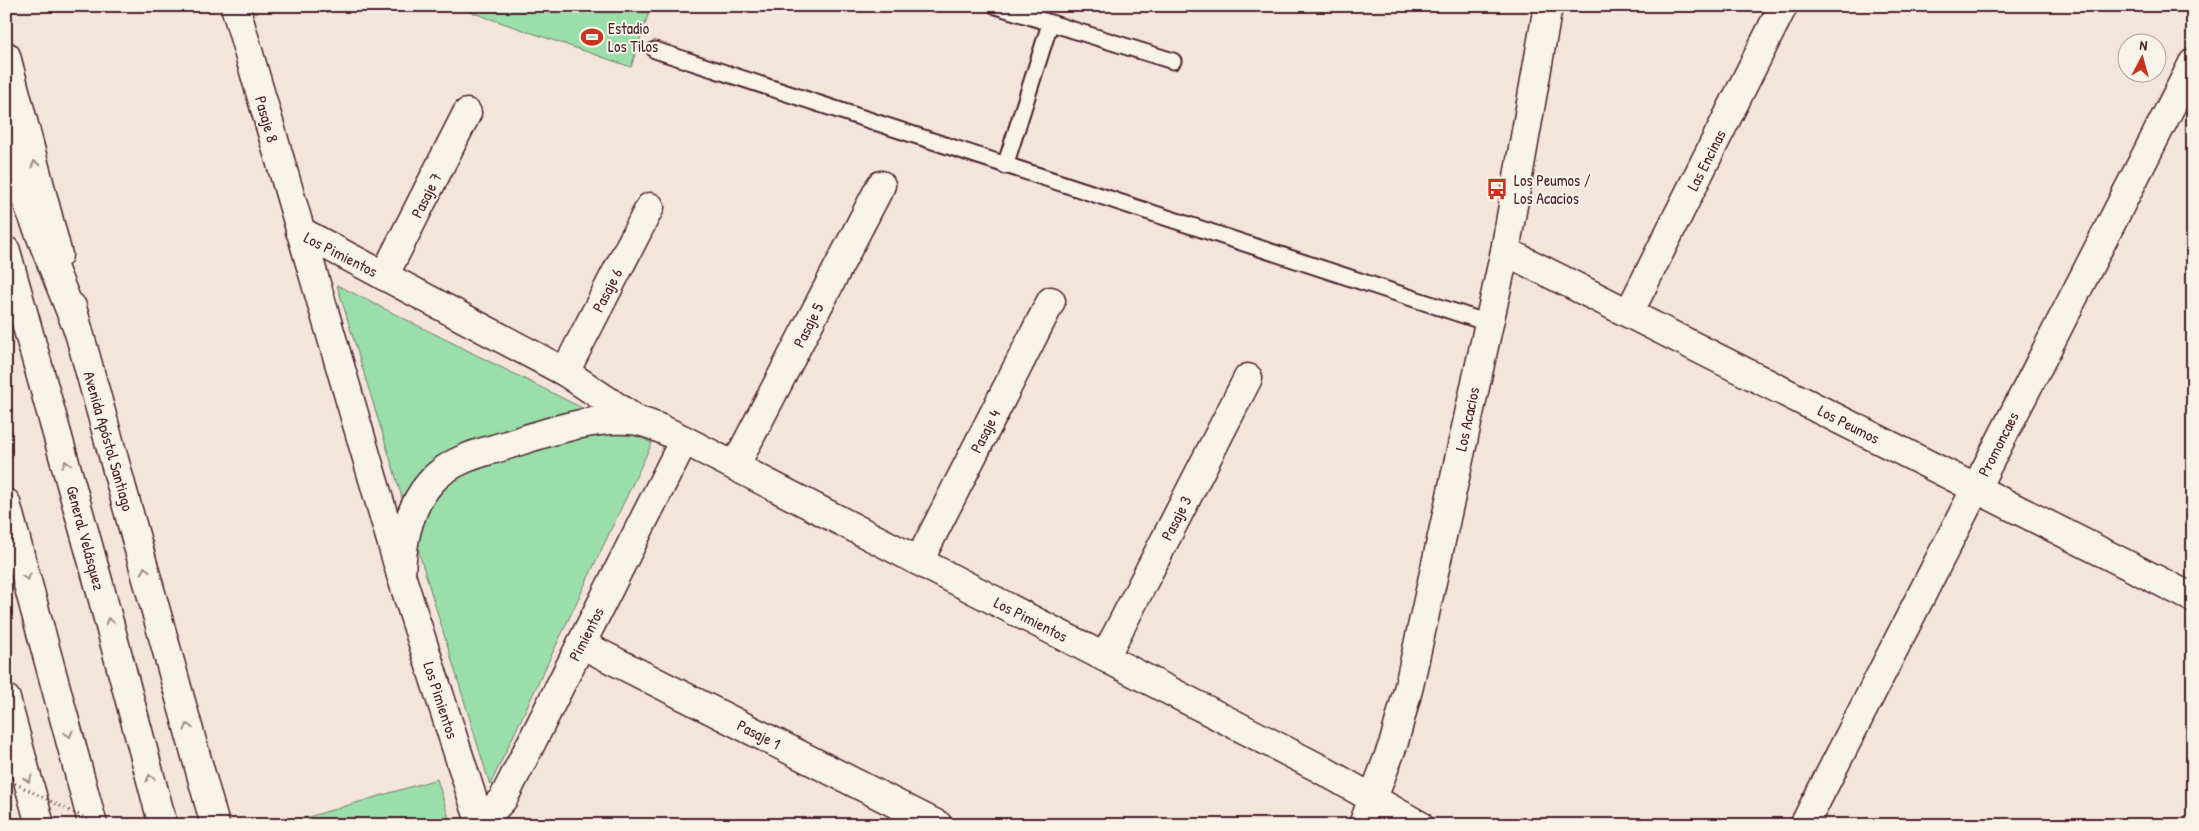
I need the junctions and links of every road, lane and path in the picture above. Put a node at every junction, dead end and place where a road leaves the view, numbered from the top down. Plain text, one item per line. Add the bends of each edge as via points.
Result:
1 (235, 6) edge
2 (996, 6) edge
3 (1548, 6) edge
4 (1783, 6) edge
5 (1050, 24) junction
6 (656, 50) dead end
7 (6, 56) edge
8 (1173, 61) dead end
9 (2193, 63) edge
10 (467, 113) dead end
11 (6, 149) edge
12 (1006, 166) junction
13 (881, 184) dead end
14 (650, 207) dead end
15 (300, 231) junction
16 (6, 251) edge
17 (1504, 251) junction
18 (384, 276) junction
19 (1051, 301) dead end
20 (1629, 313) junction
21 (1488, 323) junction
22 (78, 330) junction
23 (565, 372) junction
24 (1248, 378) dead end
25 (638, 421) junction
26 (684, 440) junction
27 (735, 466) junction
28 (1976, 488) junction
29 (6, 502) edge
30 (920, 562) junction
31 (401, 575) junction
32 (2193, 598) edge
33 (581, 644) junction
34 (1105, 657) junction
35 (6, 699) edge
36 (6, 779) edge
37 (1374, 799) junction
38 (487, 824) edge
39 (40, 825) edge
40 (93, 825) edge
41 (99, 825) edge
42 (163, 825) edge
43 (215, 825) edge
44 (938, 825) edge
45 (1363, 825) edge
46 (1419, 825) edge
47 (1804, 825) edge

1 - 15 main road, Pasaje 8
2 - 5 lane
3 - 17 main road, Los Acacios
4 - 20 main road, Las Encinas
5 - 8 lane
5 - 12 lane
6 - 12 lane
22 -> 7 main road, Avenida Apóstol Santiago
9 - 28 main road, Promoncaes
10 - 18 main road, Pasaje 7
11 - 22 main road
12 - 21 lane
13 - 27 main road, Pasaje 5
14 - 23 main road, Pasaje 6
15 - 18 main road, Los Pimientos
15 - 31 main road, Los Pimientos
42 -> 16 main road, General Velásquez
17 - 20 main road, Los Peumos
17 - 21 main road, Los Acacios
18 - 23 main road, Los Pimientos
19 - 30 main road, Pasaje 4
20 - 28 main road, Los Peumos
21 - 37 main road, Los Acacios via 1409,686
43 -> 22 main road, Avenida Apóstol Santiago
23 - 25 main road, Los Pimientos
24 - 34 main road, Pasaje 3
25 - 26 main road, Los Pimientos
25 - 31 main road, Los Pimientos via 613,421 561,430 465,459 447,468 431,481 415,505 406,532
26 - 27 main road, Los Pimientos
26 - 33 main road, Pimientos
27 - 30 main road, Los Pimientos
28 - 32 main road, Los Peumos
28 - 47 main road, Promoncaes
29 -> 40 main road
30 - 34 main road, Los Pimientos
31 - 38 main road, Los Pimientos
33 - 38 main road, Pimientos
33 - 44 main road, Pasaje 1
34 - 37 main road, Los Pimientos
35 -> 39 main road
36 - 41 path, bridge
37 - 45 main road, Los Acacios
37 - 46 main road, Los Pimientos

